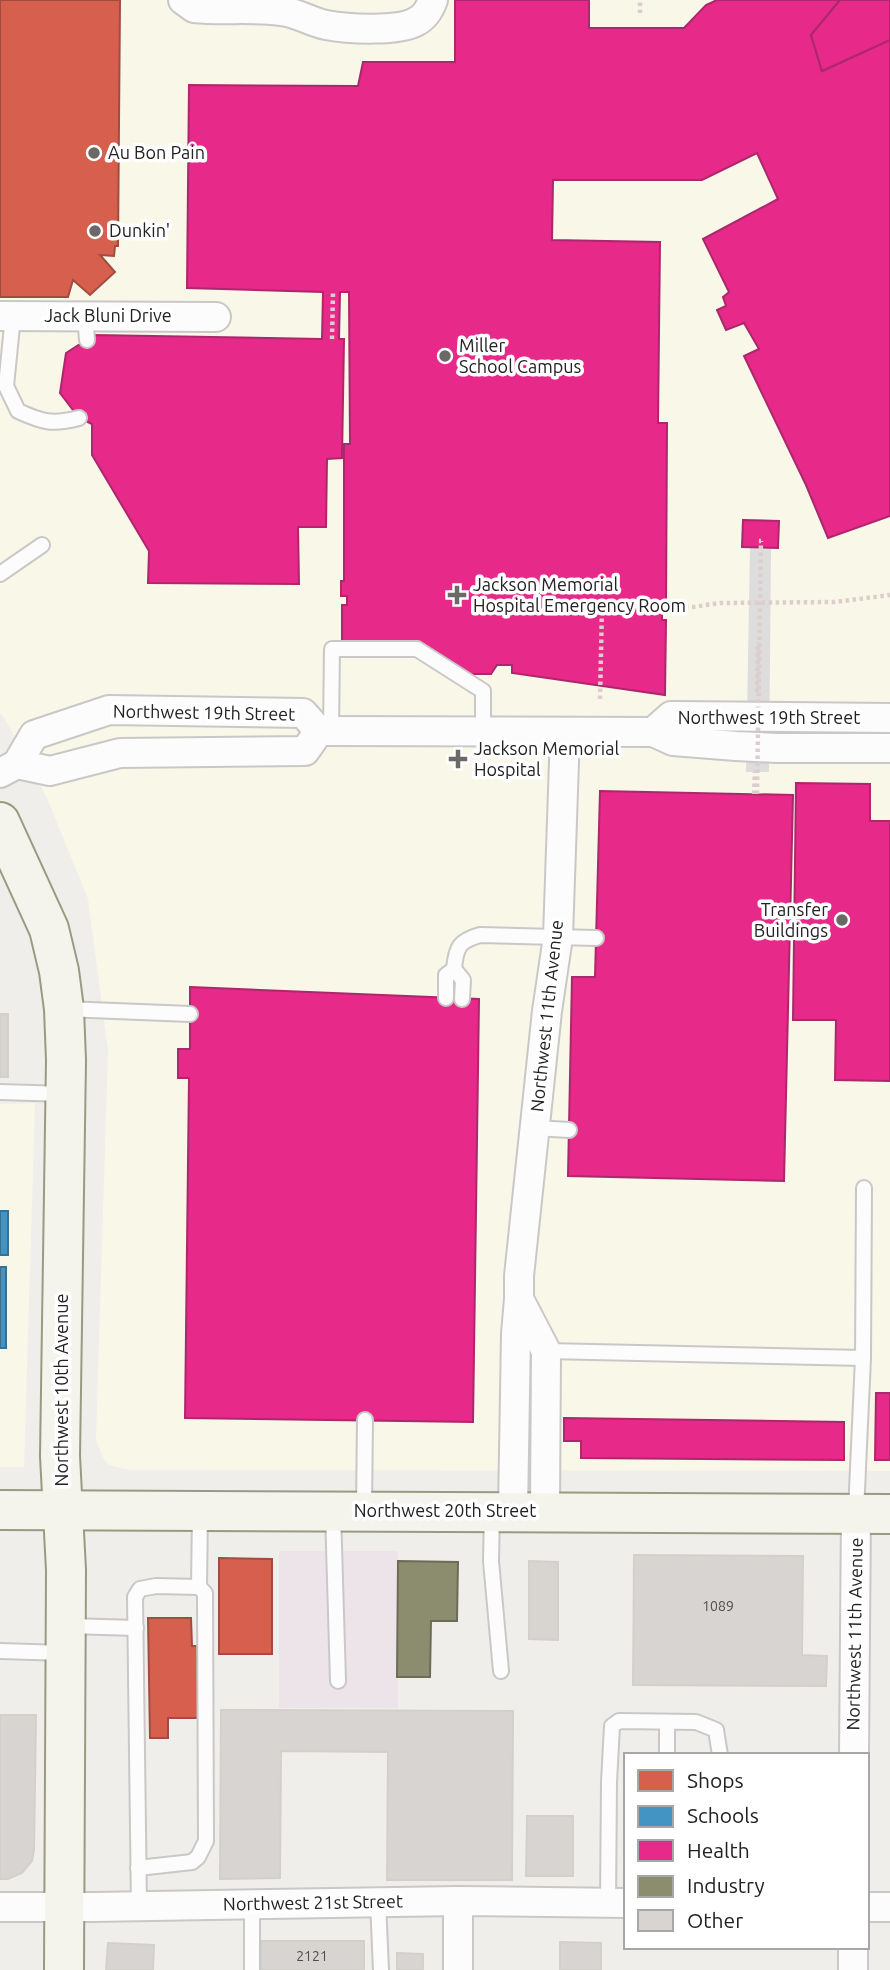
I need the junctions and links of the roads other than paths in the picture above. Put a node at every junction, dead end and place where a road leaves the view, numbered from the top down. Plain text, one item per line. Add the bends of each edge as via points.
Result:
1 (183, 0) edge
2 (433, 0) edge
3 (6, 316) edge
4 (216, 317) dead end
5 (79, 418) dead end
6 (42, 545) dead end
7 (0, 574) edge
8 (890, 718) edge
9 (483, 730) junction
10 (325, 731) junction
11 (565, 732) junction
12 (653, 732) junction
13 (890, 748) edge
14 (8, 768) edge
15 (0, 822) edge
16 (558, 937) junction
17 (596, 938) dead end
18 (454, 969) junction
19 (446, 998) dead end
20 (462, 999) dead end
21 (64, 1009) junction
22 (190, 1014) dead end
23 (0, 1092) edge
24 (66, 1094) junction
25 (535, 1128) junction
26 (569, 1130) dead end
27 (864, 1188) dead end
28 (519, 1299) junction
29 (546, 1351) junction
30 (863, 1358) junction
31 (365, 1420) dead end
32 (0, 1510) edge
33 (63, 1510) junction
34 (200, 1510) junction
35 (349, 1511) junction
36 (517, 1511) junction
37 (873, 1513) edge
38 (199, 1587) junction
39 (136, 1628) junction
40 (66, 1639) junction
41 (0, 1651) edge
42 (500, 1671) dead end
43 (338, 1681) dead end
44 (667, 1722) junction
45 (667, 1753) edge
46 (720, 1753) edge
47 (854, 1753) edge
48 (138, 1868) junction
49 (458, 1901) junction
50 (378, 1902) junction
51 (617, 1903) edge
52 (252, 1904) junction
53 (139, 1906) junction
54 (0, 1907) edge
55 (66, 1907) junction
56 (869, 1907) edge
57 (890, 1907) edge
58 (853, 1949) edge
59 (64, 1970) edge
60 (252, 1970) edge
61 (380, 1970) edge
62 (458, 1970) edge
63 (853, 1970) edge

1 - 2 street via 194,8 278,10 326,25 369,28 416,22
3 - 4 street, Jack Bluni Drive via 86,328
3 - 5 lane via 6,386 18,411 41,422
6 - 7 lane
8 - 12 street, Northwest 19th Street via 671,716
9 - 10 street, Northwest 19th Street
9 - 10 lane via 483,691 417,649 332,649
9 - 11 street, Northwest 19th Street
10 - 14 street, Northwest 19th Street via 305,751 120,753 50,771
10 - 14 street, Northwest 19th Street via 303,713 109,710 34,735
11 - 12 street, Northwest 19th Street
11 - 16 street, Northwest 11th Avenue
12 - 13 street, Northwest 19th Street via 673,741 736,746
15 - 21 street, Northwest 10th Avenue via 50,929
16 - 17 lane
16 - 18 lane via 468,939 455,953
16 - 25 street, Northwest 11th Avenue
18 - 19 lane via 446,975
18 - 20 lane via 463,980
21 - 22 lane
21 - 24 street, Northwest 10th Avenue
23 - 24 lane
24 - 33 street, Northwest 10th Avenue via 60,1432
25 - 26 lane
25 - 28 street, Northwest 11th Avenue
27 - 30 lane
28 - 29 street
28 - 36 street, Northwest 11th Avenue
29 - 30 lane
29 - 36 street
30 - 37 lane
31 - 35 lane
32 - 33 street, Northwest 20th Street
33 - 34 street, Northwest 20th Street
33 - 40 street, Northwest 10th Avenue
34 - 35 street, Northwest 20th Street
34 - 38 lane
35 - 36 street, Northwest 20th Street
35 - 43 lane
36 - 37 street, Northwest 20th Street
36 - 42 lane via 492,1562
37 - 47 street, Northwest 11th Avenue
38 - 39 lane via 140,1589 135,1597
38 - 48 lane via 205,1593 206,1841 192,1863
39 - 40 lane
39 - 48 lane
40 - 41 lane
40 - 55 street, Northwest 10th Avenue
44 - 45 lane
44 - 46 lane via 696,1722 716,1730
44 - 51 lane via 619,1721 612,1726 609,1782
48 - 53 lane
49 - 50 street, Northwest 21st Street
49 - 51 street, Northwest 21st Street
49 - 62 street
50 - 52 street, Northwest 21st Street
50 - 61 lane
52 - 53 street, Northwest 21st Street
52 - 60 lane
53 - 55 street, Northwest 21st Street
54 - 55 street, Northwest 21st Street
55 - 59 street, Northwest 10th Avenue
56 - 57 street
58 - 63 street

